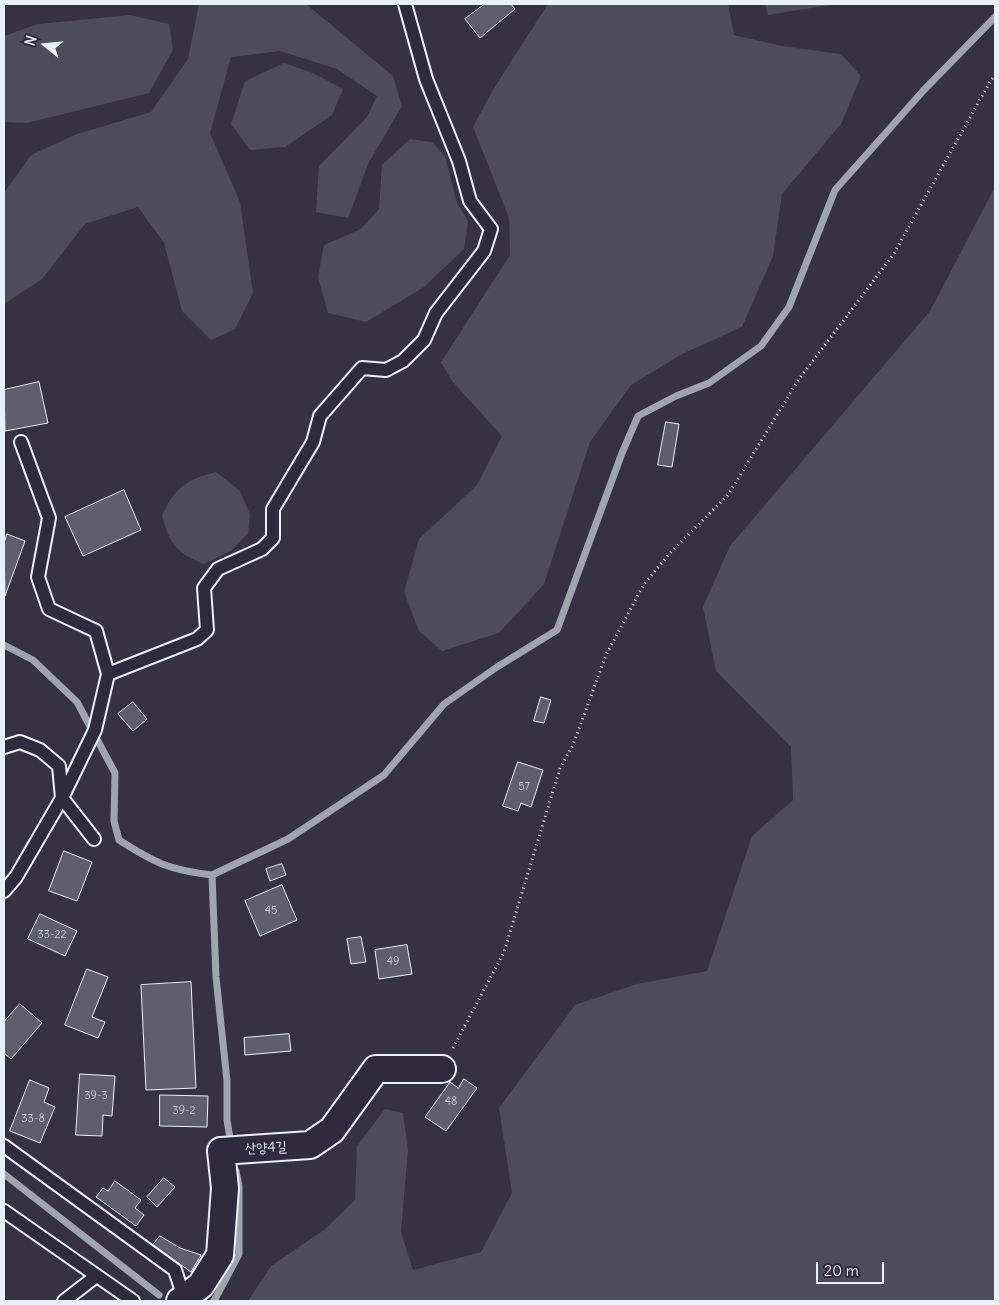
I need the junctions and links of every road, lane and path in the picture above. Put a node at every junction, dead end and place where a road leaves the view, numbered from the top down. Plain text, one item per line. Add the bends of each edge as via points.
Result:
1 (405, 4) edge
2 (995, 76) edge
3 (21, 442) dead end
4 (108, 674) junction
5 (4, 747) edge
6 (62, 798) junction
7 (94, 839) dead end
8 (4, 891) edge
9 (442, 1069) joint
10 (4, 1146) edge
11 (4, 1212) edge
12 (95, 1277) junction
13 (182, 1300) edge
14 (64, 1301) edge
15 (133, 1301) edge

1 - 4 lane via 426,79 459,161 470,200 491,228 484,250 436,313 424,340 403,360 386,370 362,368 320,416 313,442 272,508 273,538 262,549 218,568 204,588 207,630 197,639
2 - 9 path via 893,255 799,380 728,495 644,584 606,655 573,745 560,768 504,952
3 - 4 lane via 49,518 38,577 49,609 96,630
4 - 6 lane via 95,730
5 - 6 lane via 20,742 40,750 59,766
6 - 7 lane
6 - 8 lane via 16,877
9 - 13 street, 산양4길 via 376,1069 332,1130 310,1145 221,1151 225,1188 220,1255 200,1285
10 - 13 lane via 175,1270
11 - 12 lane
12 - 14 lane
12 - 15 lane

